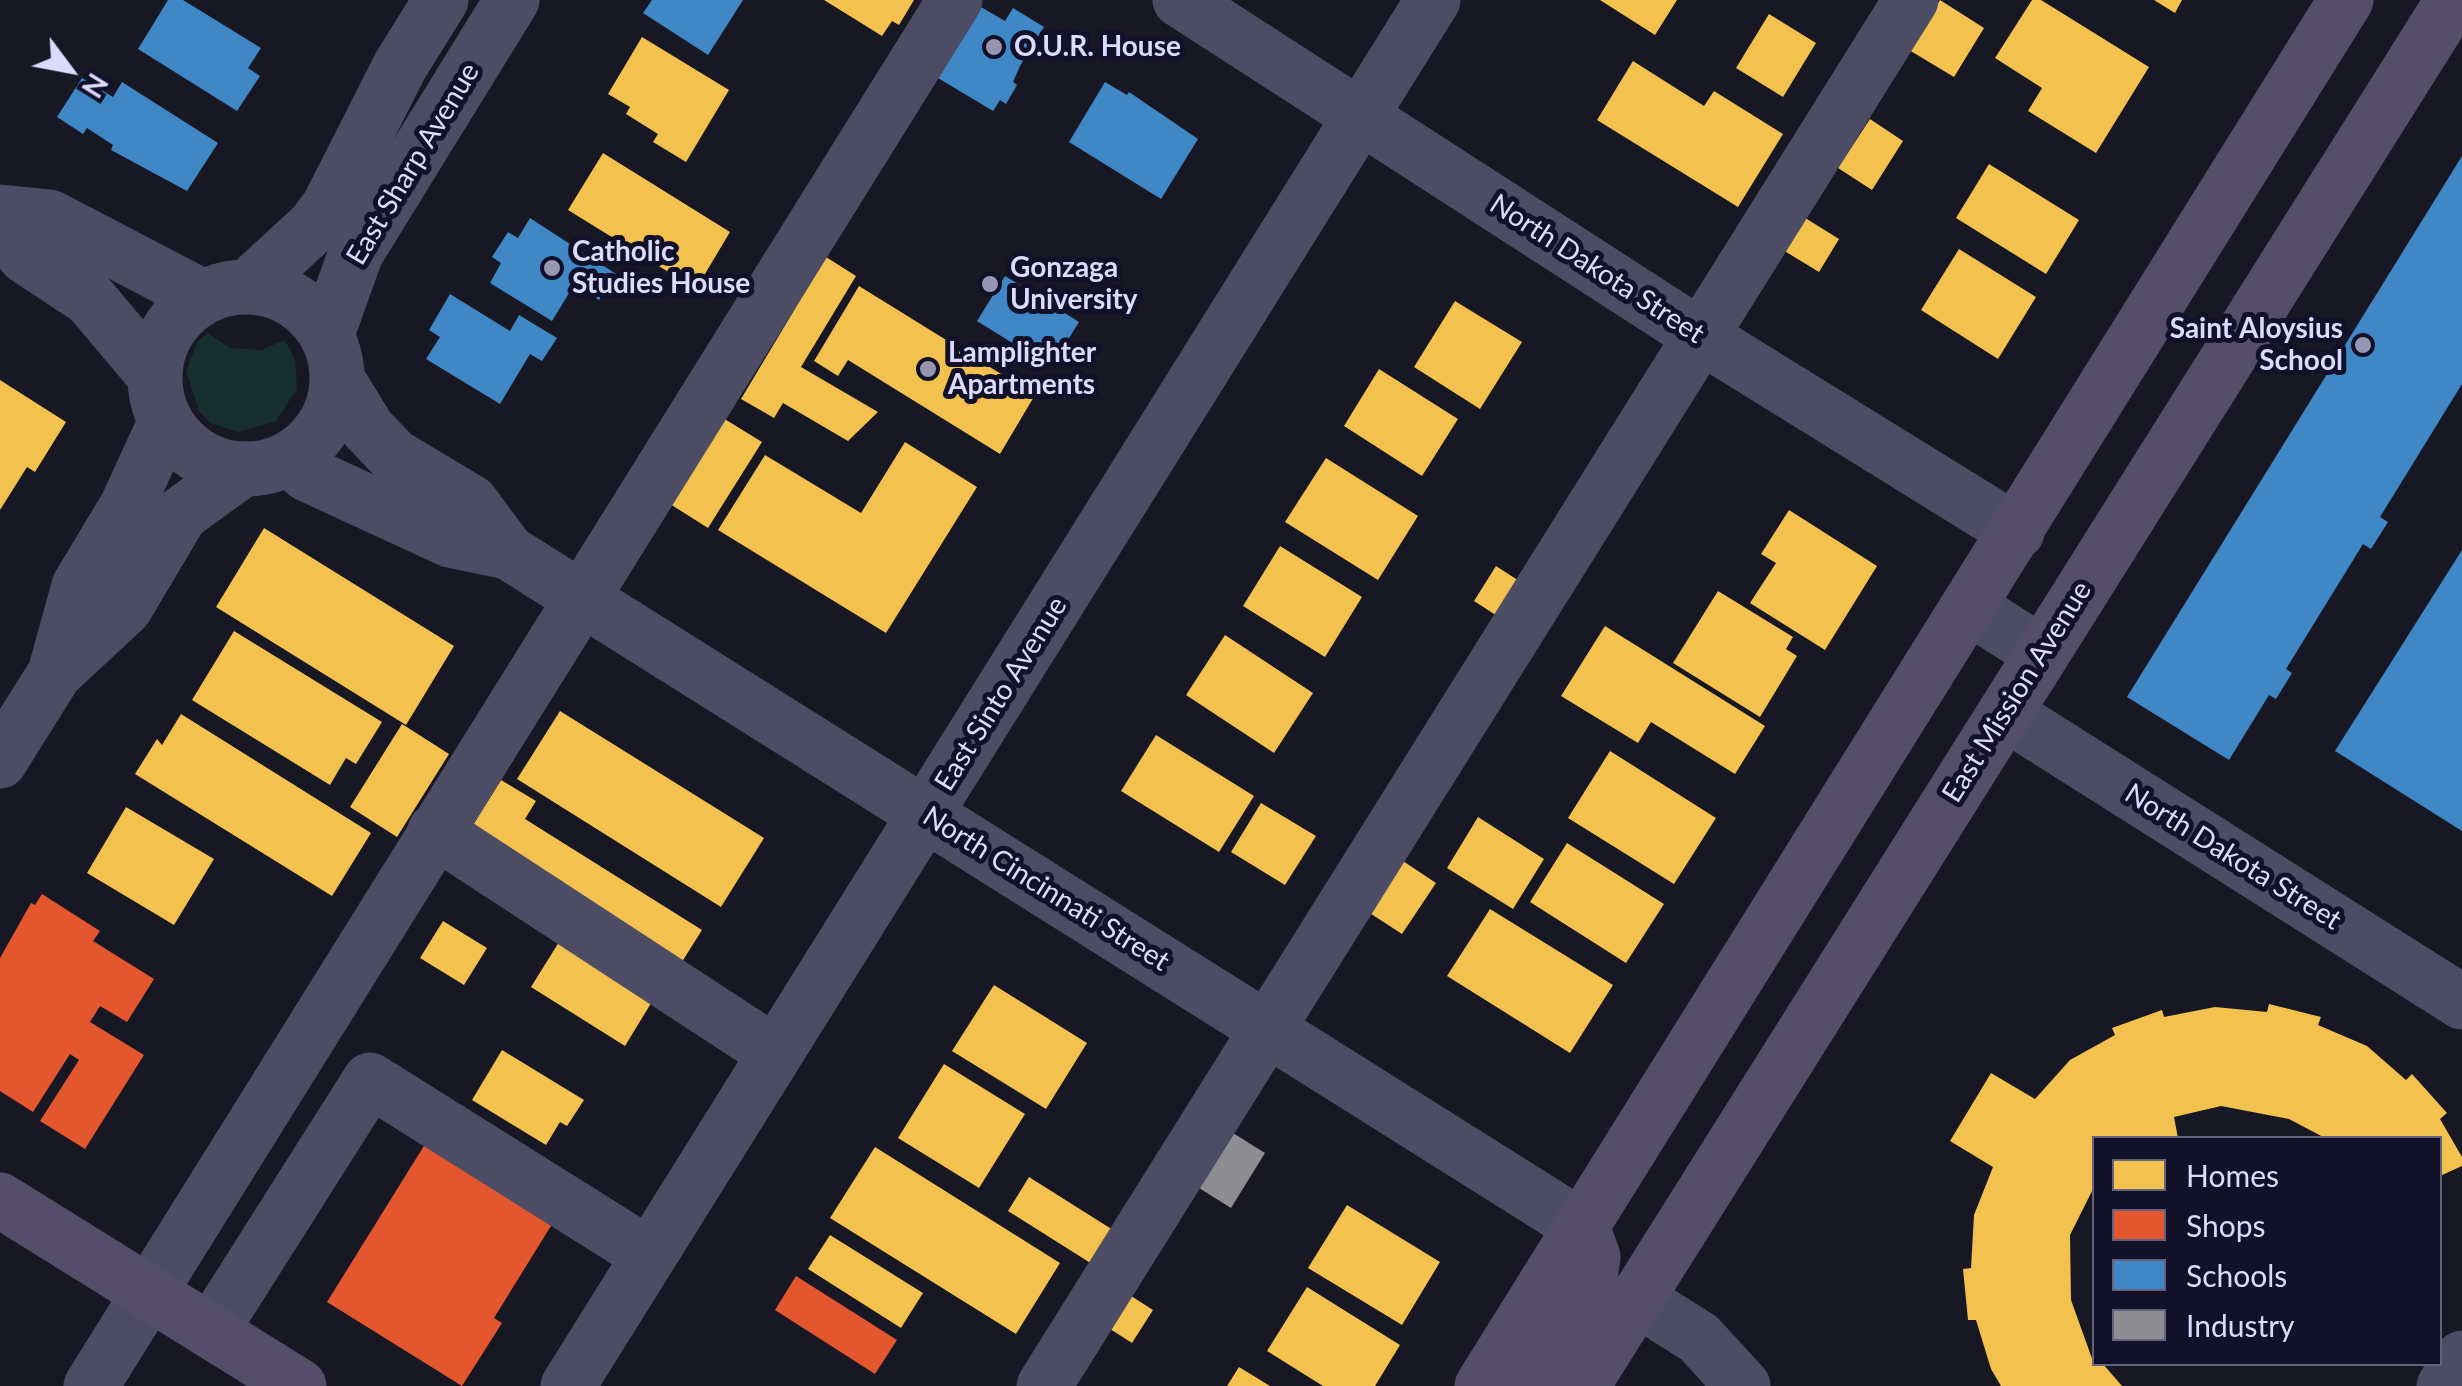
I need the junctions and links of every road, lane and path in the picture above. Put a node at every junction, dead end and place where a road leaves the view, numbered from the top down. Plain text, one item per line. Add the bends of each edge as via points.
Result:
1 (441, 0) edge
2 (512, 0) edge
3 (955, 0) edge
4 (1180, 0) edge
5 (1433, 0) edge
6 (1910, 0) edge
7 (2346, 0) edge
8 (2453, 0) edge
9 (1361, 116) junction
10 (0, 212) edge
11 (0, 222) edge
12 (226, 291) junction
13 (1702, 337) junction
14 (332, 357) junction
15 (160, 398) junction
16 (266, 464) junction
17 (2017, 532) junction
18 (508, 552) junction
19 (581, 597) junction
20 (1969, 608) junction
21 (2041, 653) junction
22 (55, 673) junction
23 (2005, 713) junction
24 (0, 760) edge
25 (926, 815) junction
26 (435, 831) junction
27 (2462, 1002) edge
28 (1269, 1028) junction
29 (775, 1053) junction
30 (0, 1200) edge
31 (1582, 1227) junction
32 (649, 1256) junction
33 (149, 1293) junction
34 (1637, 1299) junction
35 (211, 1332) junction
36 (2462, 1358) edge
37 (91, 1386) edge
38 (299, 1386) edge
39 (568, 1386) edge
40 (1044, 1386) edge
41 (1482, 1386) edge
42 (1534, 1386) edge
43 (1582, 1386) edge
44 (1743, 1386) edge
45 (2444, 1386) edge

1 - 12 street, East Sharp Avenue via 329,206 314,226
2 - 14 street, East Sharp Avenue via 356,253
3 - 19 street
4 - 9 street, North Dakota Street
5 - 9 street, East Sinto Avenue
6 - 13 street
7 - 17 main road
8 - 21 main road, East Mission Avenue
9 - 13 street, North Dakota Street
9 - 25 street, East Sinto Avenue
10 - 12 street via 50,217
11 - 15 street via 25,256 90,298
12 - 14 street via 295,300
12 - 15 street via 168,330
13 - 17 street, North Dakota Street
13 - 28 street
14 - 16 street via 324,426
14 - 18 street, North Cincinnati Street via 368,429 394,456 471,502
15 - 16 street via 198,456
15 - 22 street via 127,506 79,586
16 - 18 street, North Cincinnati Street via 307,474 450,540
16 - 22 street via 181,514 125,608
17 - 20 main road
18 - 19 street, North Cincinnati Street
19 - 25 street, North Cincinnati Street
19 - 26 street
20 - 21 street
20 - 31 main road
21 - 23 main road, East Mission Avenue
22 - 24 street
23 - 27 street, North Dakota Street
23 - 34 main road, East Mission Avenue
25 - 28 street, North Cincinnati Street
25 - 29 street, East Sinto Avenue
26 - 29 street
26 - 33 street
28 - 31 street, North Cincinnati Street
28 - 40 street
29 - 32 street, East Sinto Avenue
30 - 33 main road
31 - 41 main road
31 - 42 main road via 1592,1257 1586,1304
32 - 35 street via 370,1080
32 - 39 street, East Sinto Avenue
33 - 35 main road
33 - 37 street
34 - 43 main road, East Mission Avenue
34 - 44 street via 1698,1338
35 - 38 main road
36 - 45 street

